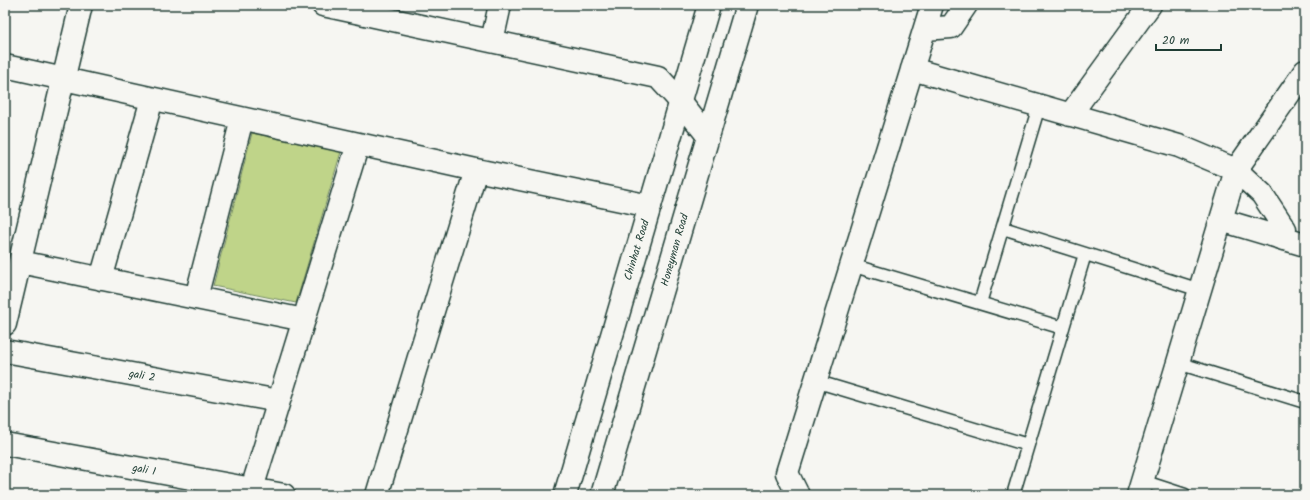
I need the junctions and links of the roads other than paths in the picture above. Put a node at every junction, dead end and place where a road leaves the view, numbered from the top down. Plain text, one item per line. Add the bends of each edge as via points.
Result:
1 (81, 5) edge
2 (323, 5) edge
3 (500, 5) edge
4 (709, 5) edge
5 (747, 5) edge
6 (932, 5) edge
7 (966, 5) edge
8 (1147, 6) edge
9 (925, 29) junction
10 (492, 41) junction
11 (5, 66) edge
12 (912, 69) junction
13 (1305, 71) edge
14 (63, 79) junction
15 (152, 99) junction
16 (681, 102) junction
17 (1039, 106) junction
18 (1070, 115) junction
19 (242, 119) junction
20 (708, 136) junction
21 (358, 144) junction
22 (476, 170) junction
23 (1236, 170) junction
24 (650, 206) junction
25 (1221, 220) junction
26 (1003, 228) junction
27 (1283, 238) junction
28 (1305, 245) edge
29 (1085, 254) junction
30 (20, 262) junction
31 (852, 265) junction
32 (101, 279) junction
33 (1200, 290) junction
34 (196, 298) junction
35 (980, 303) junction
36 (304, 320) junction
37 (5, 324) edge
38 (1063, 328) junction
39 (5, 351) edge
40 (1178, 363) junction
41 (815, 380) junction
42 (279, 401) junction
43 (1305, 402) edge
44 (5, 444) edge
45 (1028, 445) junction
46 (1140, 488) edge
47 (251, 492) edge
48 (284, 495) edge
49 (377, 495) edge
50 (564, 495) edge
51 (602, 495) edge
52 (798, 495) edge
53 (1013, 495) edge
54 (1185, 495) edge

1 - 14 street
2 - 10 street
3 - 10 street
4 - 16 street, Chinhat Road
5 - 20 street, Honeyman Road
6 - 9 street
7 - 9 street via 951,27
8 - 18 street
9 - 12 street
10 - 16 street via 658,77
11 - 14 street
12 - 17 street
12 - 31 street
13 - 23 street
14 - 15 street
14 - 30 street
15 - 19 street
15 - 32 street
16 - 20 street
16 - 24 street, Chinhat Road
17 - 18 street
17 - 26 lane
18 - 23 street via 1179,146
19 - 21 street
19 - 34 street
20 - 51 street, Honeyman Road
21 - 22 street
21 - 36 street
22 - 24 street
22 - 49 street
23 - 25 street
23 - 27 street via 1262,194 1285,229
24 - 50 street, Chinhat Road
25 - 27 street
25 - 33 street
26 - 29 lane
26 - 35 lane
27 - 28 street
29 - 33 lane
29 - 38 lane
30 - 32 street
30 - 37 street
31 - 35 lane
31 - 41 street
32 - 34 street
33 - 40 street
34 - 36 street
35 - 38 lane
36 - 42 street
38 - 45 lane
39 - 42 street, gali 2
40 - 43 lane
40 - 46 street
41 - 45 lane
41 - 52 street via 787,473
42 - 47 street
44 - 47 street, gali 1
45 - 53 lane
46 - 54 lane
47 - 48 street, gali 1

